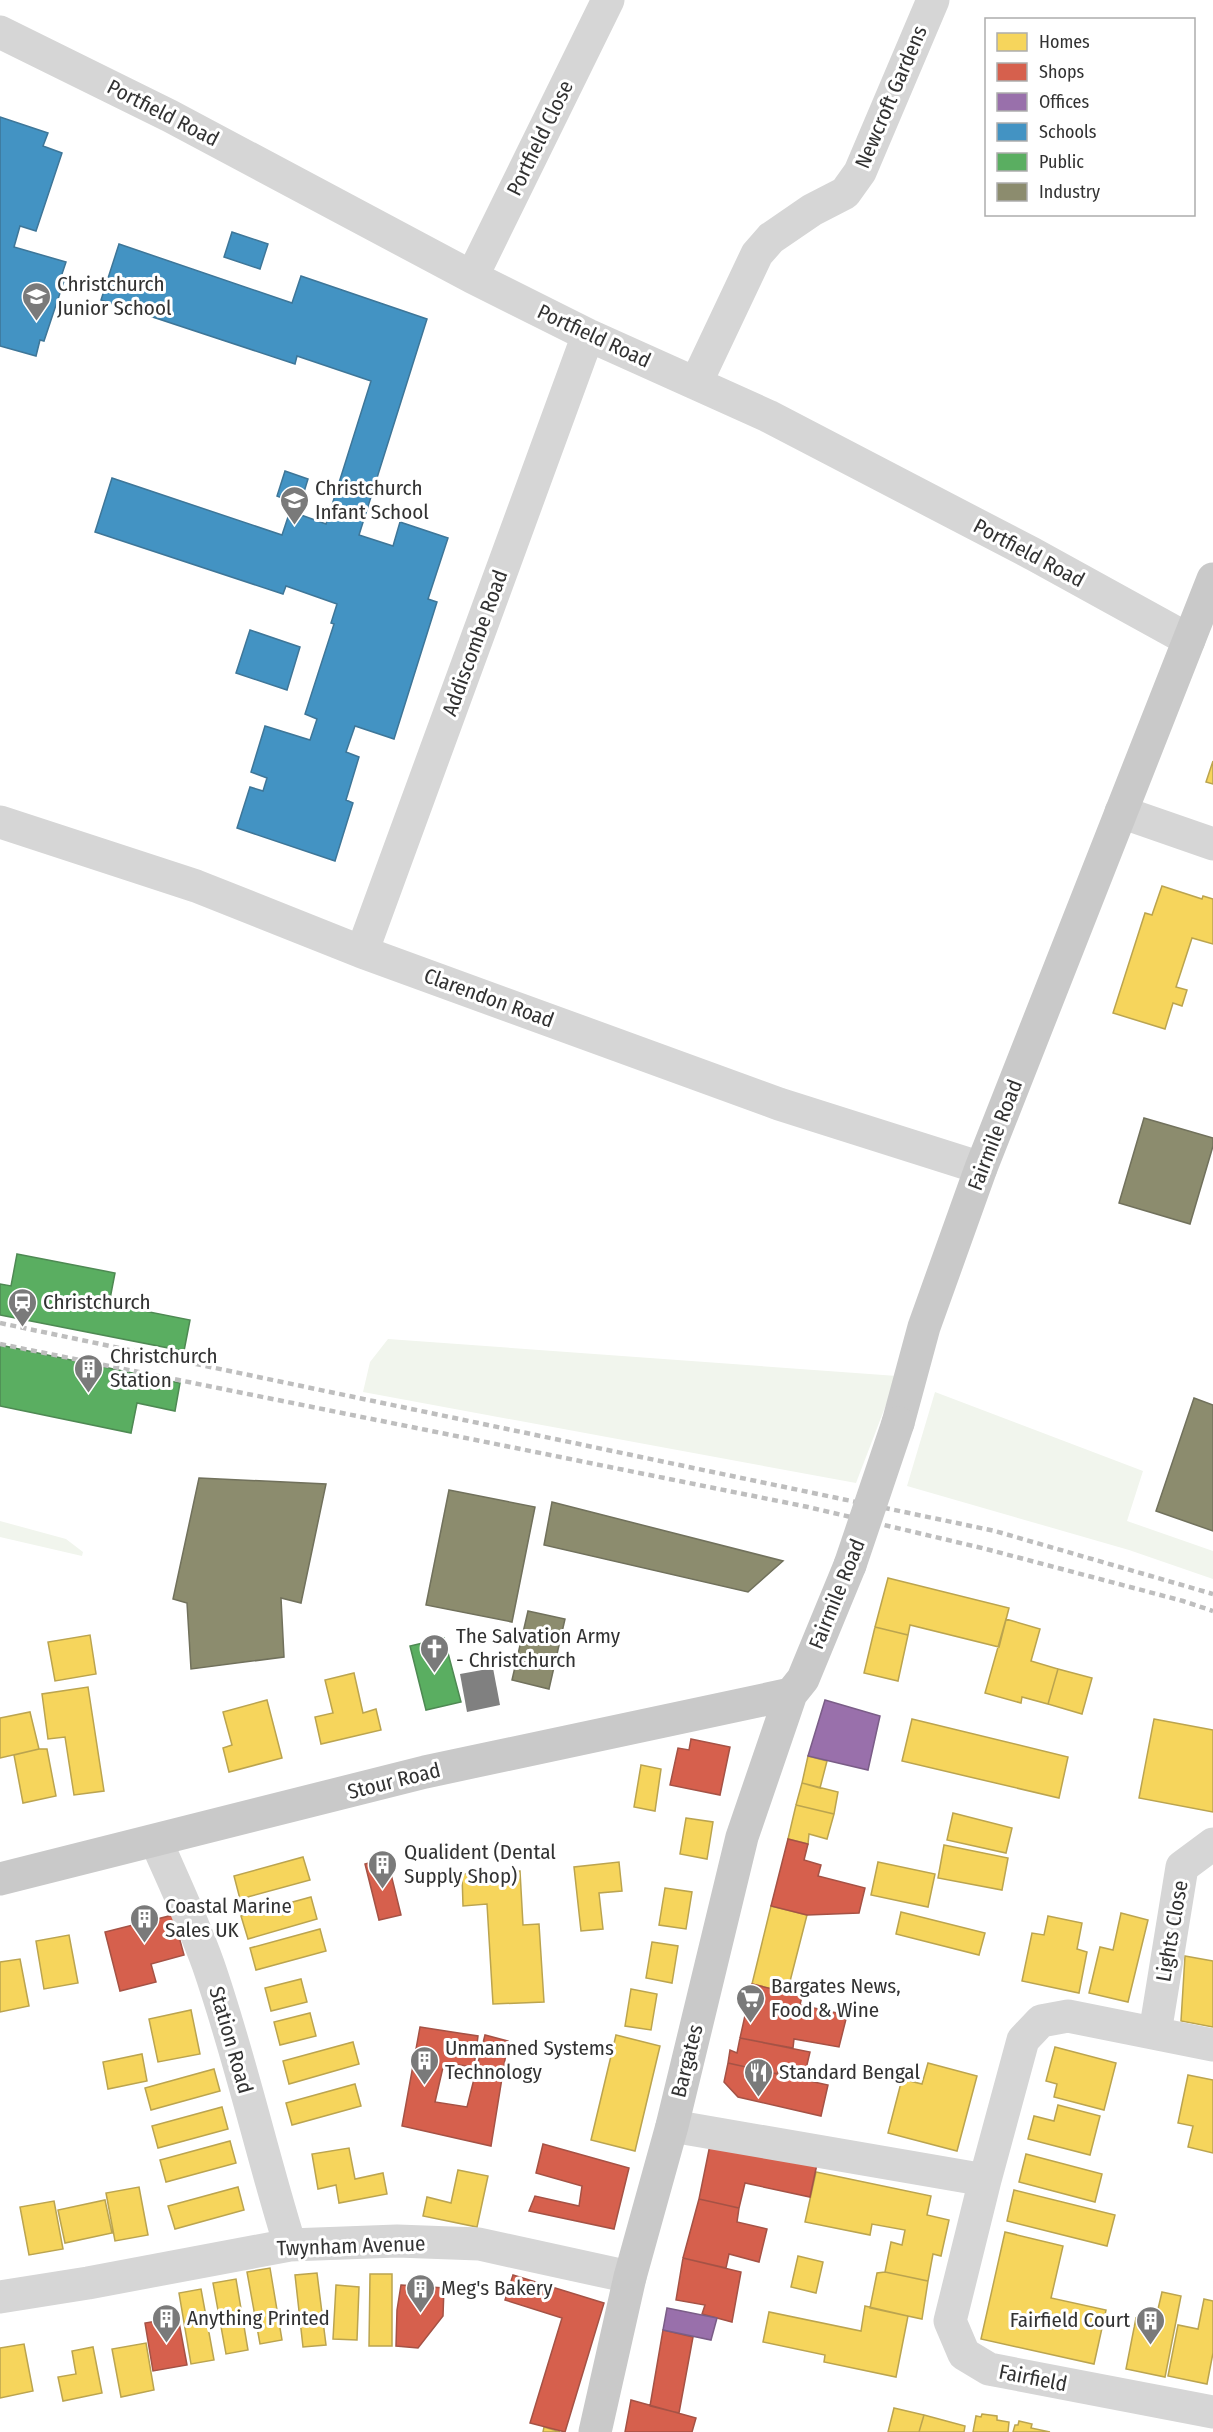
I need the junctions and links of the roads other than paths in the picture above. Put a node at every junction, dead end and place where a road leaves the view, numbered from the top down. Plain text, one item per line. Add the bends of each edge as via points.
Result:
1 (608, 0) edge
2 (933, 0) edge
3 (0, 32) edge
4 (472, 277) junction
5 (588, 335) junction
6 (696, 383) junction
7 (1213, 579) edge
8 (1189, 640) junction
9 (1121, 812) junction
10 (0, 822) edge
11 (1213, 844) edge
12 (362, 952) junction
13 (981, 1168) junction
14 (790, 1694) junction
15 (156, 1841) junction
16 (1213, 1844) edge
17 (0, 1879) edge
18 (1155, 2033) junction
19 (1213, 2044) edge
20 (672, 2126) junction
21 (985, 2180) junction
22 (290, 2245) junction
23 (630, 2277) junction
24 (0, 2297) edge
25 (1213, 2412) edge
26 (595, 2432) edge

1 - 4 street, Portfield Close
2 - 6 street, Newcroft Gardens via 860,172 845,193 771,238 757,254
3 - 4 street, Portfield Road via 170,116
4 - 5 street, Portfield Road
5 - 6 street, Portfield Road
5 - 12 street, Addiscombe Road
6 - 8 street, Portfield Road via 915,492
7 - 8 main road, Fairmile Road
8 - 9 main road, Fairmile Road
9 - 11 street
9 - 13 main road, Fairmile Road
10 - 12 street, Clarendon Road via 196,885
12 - 13 street, Clarendon Road via 779,1104
13 - 14 main road, Fairmile Road, bridge via 924,1327 898,1423 850,1565 802,1679
14 - 15 main road, Stour Road via 425,1772
14 - 20 main road, Bargates via 742,1837
15 - 17 main road, Stour Road
15 - 22 street, Station Road via 207,1962
16 - 18 street, Lights Close via 1182,1868
18 - 19 street, Fairfield
18 - 21 street, Fairfield via 1068,2016 1041,2021 1023,2040
20 - 21 street
20 - 23 main road, Bargates
21 - 25 street, Fairfield via 951,2321 964,2354 989,2369
22 - 23 street, Twynham Avenue via 397,2241 479,2244
22 - 24 street, Twynham Avenue
23 - 26 main road, Bargates

